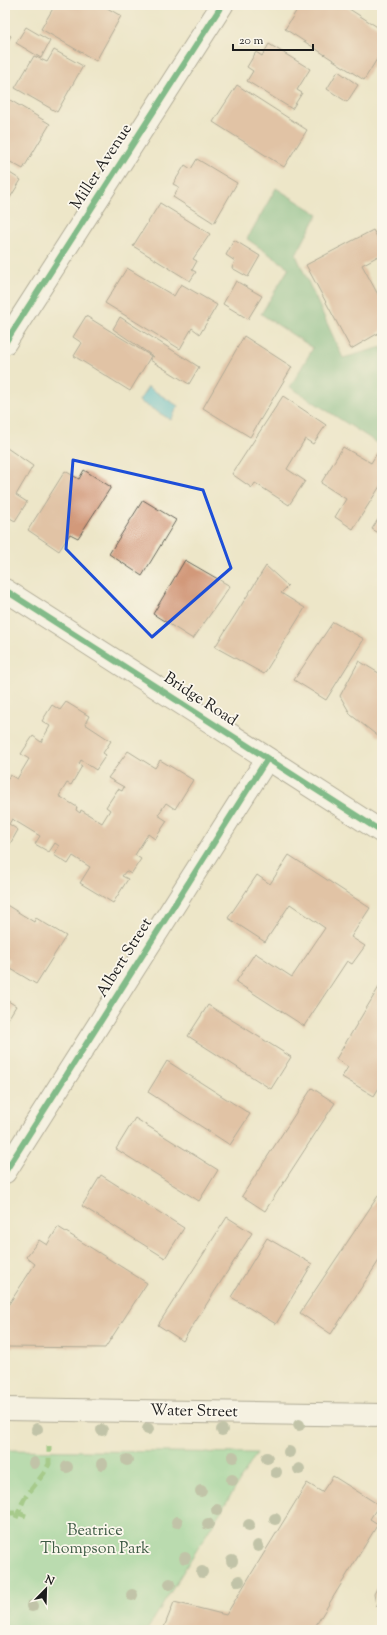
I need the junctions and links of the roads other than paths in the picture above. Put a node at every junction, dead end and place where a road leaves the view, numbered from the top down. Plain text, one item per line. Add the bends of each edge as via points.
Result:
1 (222, 5) edge
2 (5, 343) edge
3 (5, 590) edge
4 (267, 759) junction
5 (382, 832) edge
6 (5, 1172) edge
7 (5, 1409) edge
8 (382, 1415) edge

1 - 2 street, Miller Avenue
3 - 4 street, Bridge Road
4 - 5 street, Bridge Road
4 - 6 street, Albert Street
7 - 8 street, Water Street

